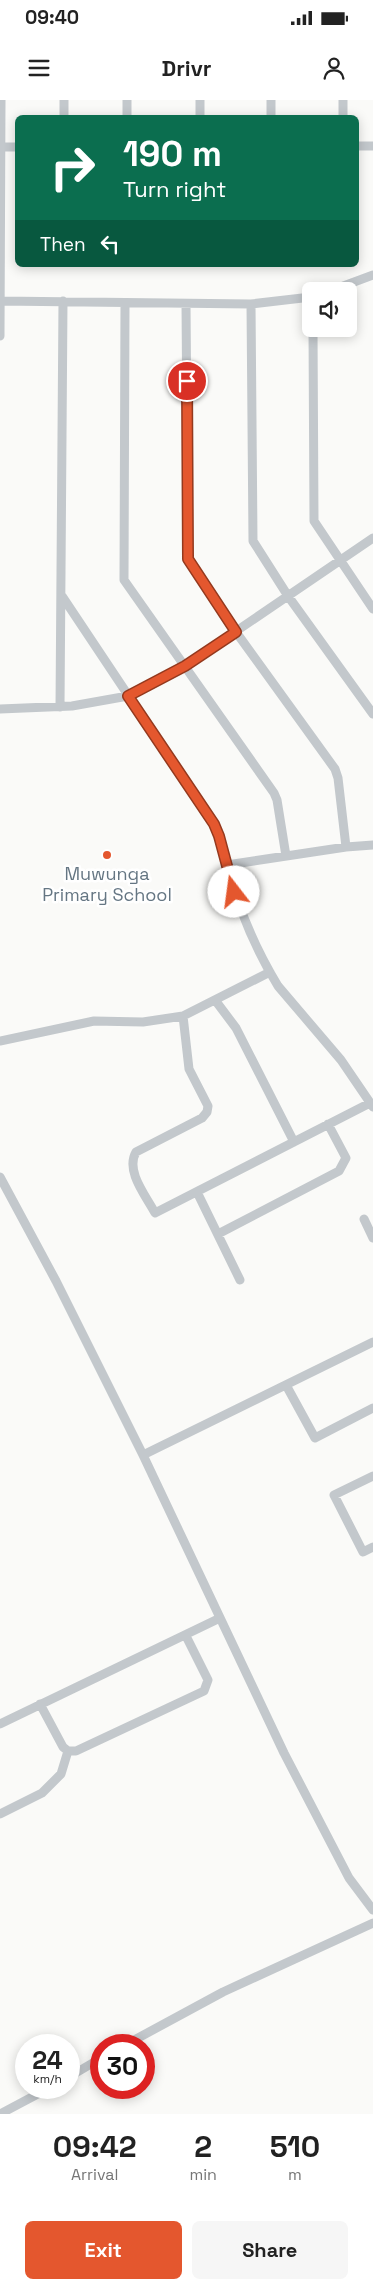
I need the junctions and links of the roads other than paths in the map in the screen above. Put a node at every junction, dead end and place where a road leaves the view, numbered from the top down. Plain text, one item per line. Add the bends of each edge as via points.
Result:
1 (1, 100) edge
2 (64, 100) edge
3 (127, 100) edge
4 (200, 100) edge
5 (271, 100) edge
6 (344, 100) edge
7 (64, 115) edge
8 (127, 115) edge
9 (200, 115) edge
10 (271, 115) edge
11 (343, 115) edge
12 (359, 146) edge
13 (373, 146) edge
14 (1, 147) edge
15 (15, 147) edge
16 (371, 279) edge
17 (357, 283) edge
18 (302, 298) edge
19 (0, 301) edge
20 (64, 301) junction
21 (125, 303) junction
22 (186, 304) junction
23 (251, 304) junction
24 (0, 336) edge
25 (313, 337) edge
26 (373, 538) edge
27 (340, 561) junction
28 (62, 596) junction
29 (288, 596) junction
30 (373, 609) edge
31 (236, 632) junction
32 (185, 666) junction
33 (128, 696) junction
34 (60, 706) junction
35 (0, 709) edge
36 (373, 714) edge
37 (373, 845) edge
38 (346, 847) junction
39 (286, 856) junction
40 (227, 865) junction
41 (270, 972) junction
42 (215, 1000) junction
43 (183, 1016) junction
44 (0, 1041) edge
45 (372, 1105) edge
46 (328, 1124) junction
47 (294, 1142) junction
48 (0, 1177) edge
49 (196, 1192) junction
50 (364, 1219) dead end
51 (218, 1234) junction
52 (373, 1238) edge
53 (240, 1280) dead end
54 (373, 1342) edge
55 (286, 1385) junction
56 (373, 1408) edge
57 (143, 1455) junction
58 (373, 1476) edge
59 (373, 1547) edge
60 (220, 1618) junction
61 (186, 1636) junction
62 (40, 1704) junction
63 (0, 1724) edge
64 (68, 1752) junction
65 (0, 1814) edge
66 (373, 1910) edge
67 (373, 1923) edge
68 (145, 2034) edge
69 (28, 2099) edge
70 (0, 2114) edge

1 - 14 street
2 - 7 street
3 - 8 street
4 - 9 street
5 - 10 street
6 - 11 street
12 - 13 street
14 - 15 street
14 - 19 street
16 - 17 street
18 - 23 street
19 - 20 street
19 - 24 street
20 - 21 street
20 - 28 street
21 - 22 street
21 - 32 street via 124,577
22 - 23 street
22 - 31 street via 188,559
23 - 29 street via 252,537
25 - 27 street via 314,521
26 - 27 street
27 - 29 street
27 - 30 street
28 - 33 street
28 - 34 street
29 - 31 street
29 - 36 street
31 - 32 street
31 - 38 street via 335,769
32 - 33 street
32 - 39 street via 276,796
33 - 34 street via 85,705
33 - 40 street via 214,824
34 - 35 street
37 - 38 street
38 - 39 street
39 - 40 street
40 - 41 street via 244,920
41 - 42 street
41 - 45 street via 341,1060
42 - 43 street
42 - 47 street via 236,1028
43 - 44 street via 143,1022 94,1021
43 - 49 street via 189,1069 208,1106 207,1112 202,1118 136,1152 132,1158 132,1169 155,1213
45 - 46 street
46 - 47 street
46 - 51 street via 346,1158 339,1171
47 - 49 street
48 - 57 street
49 - 51 street
50 - 52 street
51 - 53 street
54 - 55 street
55 - 56 street via 315,1438
55 - 57 street
57 - 60 street
58 - 59 street via 334,1495 363,1552
60 - 61 street
60 - 66 street via 344,1870
61 - 62 street
61 - 64 street via 208,1680 204,1691
62 - 63 street
62 - 64 street
64 - 65 street via 61,1774 42,1793
67 - 68 street via 223,1992
69 - 70 street

